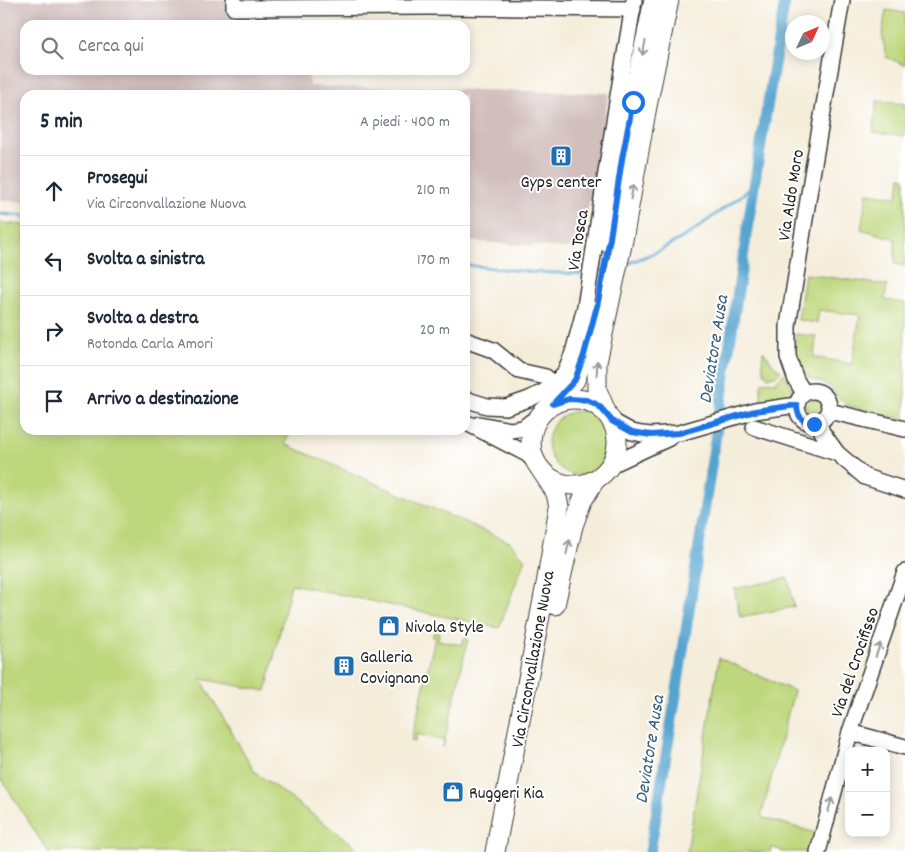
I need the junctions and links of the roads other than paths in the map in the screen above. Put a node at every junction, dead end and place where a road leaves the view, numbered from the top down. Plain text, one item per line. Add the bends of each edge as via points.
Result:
1 (654, 0) edge
2 (670, 0) edge
3 (842, 0) edge
4 (430, 3) edge
5 (234, 4) edge
6 (529, 4) edge
7 (634, 4) edge
8 (610, 238) junction
9 (597, 307) junction
10 (470, 342) edge
11 (546, 377) dead end
12 (800, 399) junction
13 (470, 400) edge
14 (546, 410) junction
15 (829, 411) junction
16 (610, 418) junction
17 (470, 422) edge
18 (819, 423) junction
19 (470, 424) edge
20 (754, 427) dead end
21 (905, 429) edge
22 (679, 433) junction
23 (837, 452) junction
24 (611, 465) junction
25 (539, 466) junction
26 (595, 480) junction
27 (905, 490) edge
28 (905, 572) edge
29 (850, 732) junction
30 (905, 747) edge
31 (495, 852) edge
32 (508, 852) edge
33 (818, 852) edge

1 -> 8 main road
8 -> 2 main road via 647,106
3 - 12 street, Via Aldo Moro via 788,326 788,357
4 - 5 street
4 - 6 street
6 - 7 street
7 - 8 street, Via Tosca via 617,105
8 - 9 main road
8 - 9 street, Via Tosca
9 - 13 street, Via Tosca via 564,374 549,389 506,407
9 - 14 main road via 575,380
16 -> 9 main road via 596,390
10 - 11 street via 493,350 519,371
12 - 15 street via 809,391 820,392 828,400
12 - 18 street via 798,414 805,422
12 - 22 street
14 - 16 main road via 569,399 586,400
14 - 17 street via 523,428 511,430
14 - 25 main road via 535,422 531,438 533,455
15 - 18 street
15 - 21 street
16 - 22 street via 632,432 651,435
16 - 24 main road via 618,444
18 - 23 street
19 - 25 street via 526,454
20 - 23 street
22 - 24 street
23 - 27 street via 865,477
24 - 26 main road
25 - 26 main road via 547,476 562,484 579,485
25 - 31 main road, Via Circonvallazione Nuova via 556,492 559,507
32 -> 26 main road, Via Circonvallazione Nuova via 562,569 582,501
29 -> 28 street, Via del Crocifisso
29 - 30 street
33 -> 29 street, Via del Crocifisso

